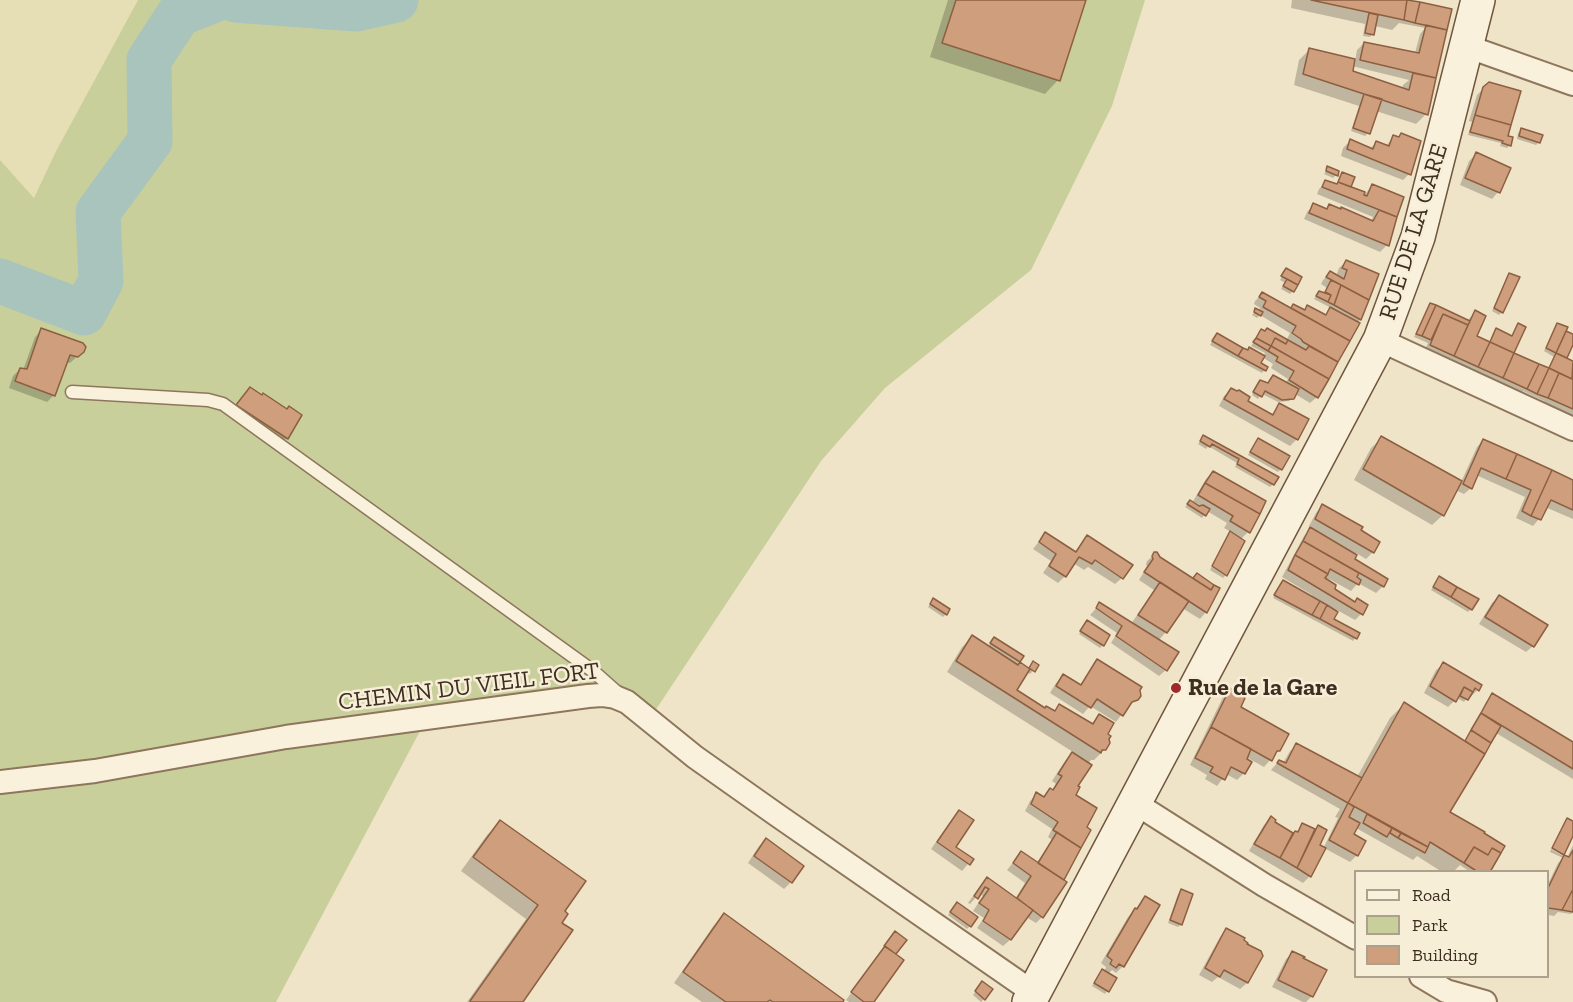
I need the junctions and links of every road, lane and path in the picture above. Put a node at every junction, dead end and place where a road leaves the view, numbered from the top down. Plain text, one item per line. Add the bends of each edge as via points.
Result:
1 (1478, 0) edge
2 (1466, 46) junction
3 (1573, 84) edge
4 (1380, 340) junction
5 (72, 392) dead end
6 (1573, 429) edge
7 (627, 702) junction
8 (0, 782) edge
9 (1135, 803) junction
10 (1354, 937) edge
11 (1424, 978) edge
12 (1031, 997) edge
13 (1485, 1002) edge

1 - 2 main road, RUE DE LA GARE
2 - 3 street
2 - 4 main road, RUE DE LA GARE via 1418,237
4 - 6 street
4 - 9 main road, RUE DE LA GARE
5 - 7 lane via 223,404 593,671
7 - 8 street, CHEMIN DU VIEIL FORT via 602,695 588,696 286,737 95,771
7 - 12 street, CHEMIN DU VIEIL FORT via 696,757
9 - 10 street
9 - 12 main road, RUE DE LA GARE
11 - 13 street via 1446,991

